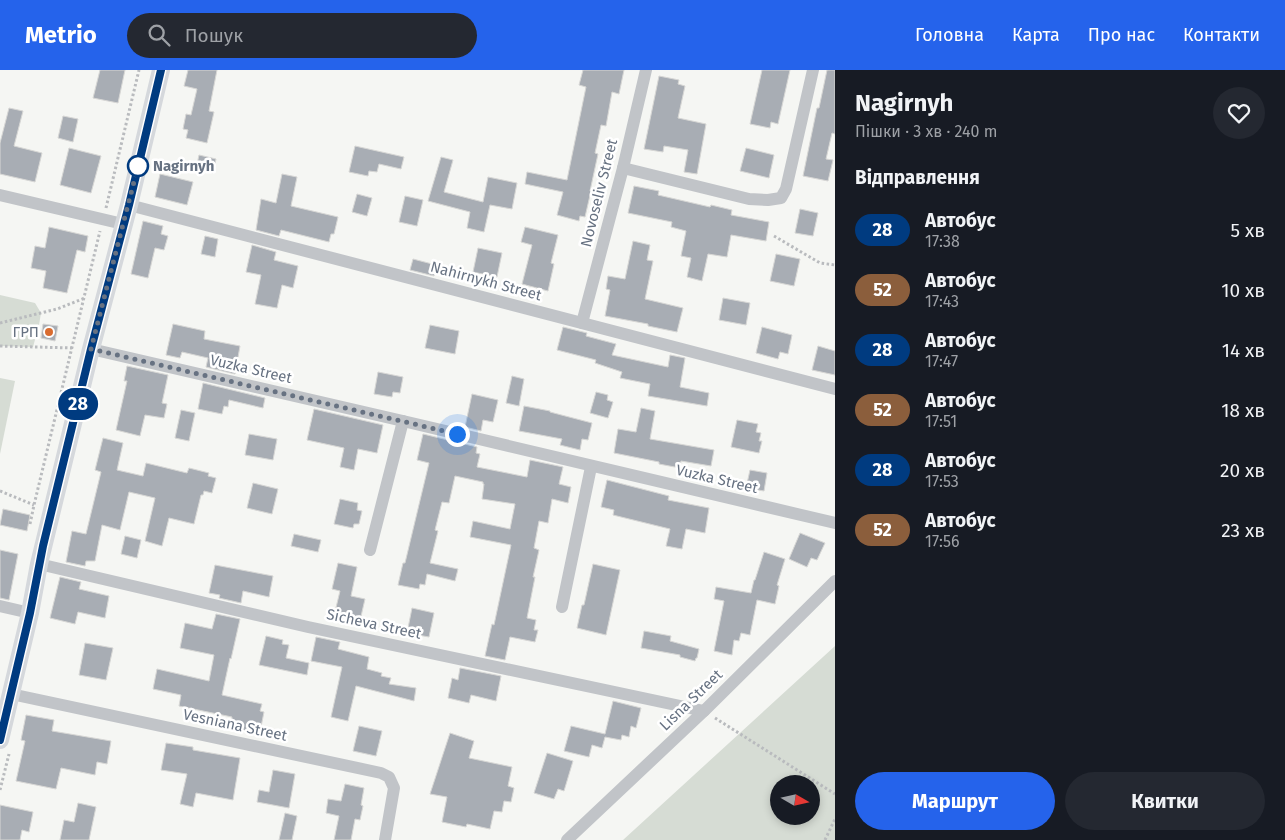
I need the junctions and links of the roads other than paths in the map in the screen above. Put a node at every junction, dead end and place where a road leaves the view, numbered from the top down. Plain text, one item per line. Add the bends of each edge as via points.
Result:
1 (161, 70) edge
2 (646, 70) edge
3 (814, 70) edge
4 (622, 168) junction
5 (0, 195) edge
6 (129, 205) junction
7 (123, 224) junction
8 (582, 323) junction
9 (91, 349) junction
10 (835, 389) edge
11 (403, 421) junction
12 (591, 466) junction
13 (835, 524) edge
14 (370, 550) dead end
15 (39, 564) junction
16 (835, 581) edge
17 (0, 606) edge
18 (562, 607) dead end
19 (30, 613) junction
20 (10, 694) junction
21 (704, 711) junction
22 (0, 740) edge
23 (385, 840) edge
24 (567, 840) edge

1 - 6 street
2 - 4 street, Novoseliv Street
3 - 4 street via 786,189 780,198 750,199
4 - 8 street, Novoseliv Street
5 - 7 street
6 - 7 street
6 - 8 street, Nahirnykh Street
7 - 9 street
8 - 10 street, Nahirnykh Street
9 - 11 street, Vuzka Street
9 - 15 street
11 - 12 street, Vuzka Street
11 - 14 street
12 - 13 street, Vuzka Street
12 - 18 street
15 - 19 street
15 - 21 street, Sicheva Street via 308,627
16 - 21 street, Lisna Street
17 - 19 street
19 - 20 street
20 - 22 street
20 - 23 street, Vesniana Street via 381,773 389,777 394,788
21 - 24 street, Lisna Street

